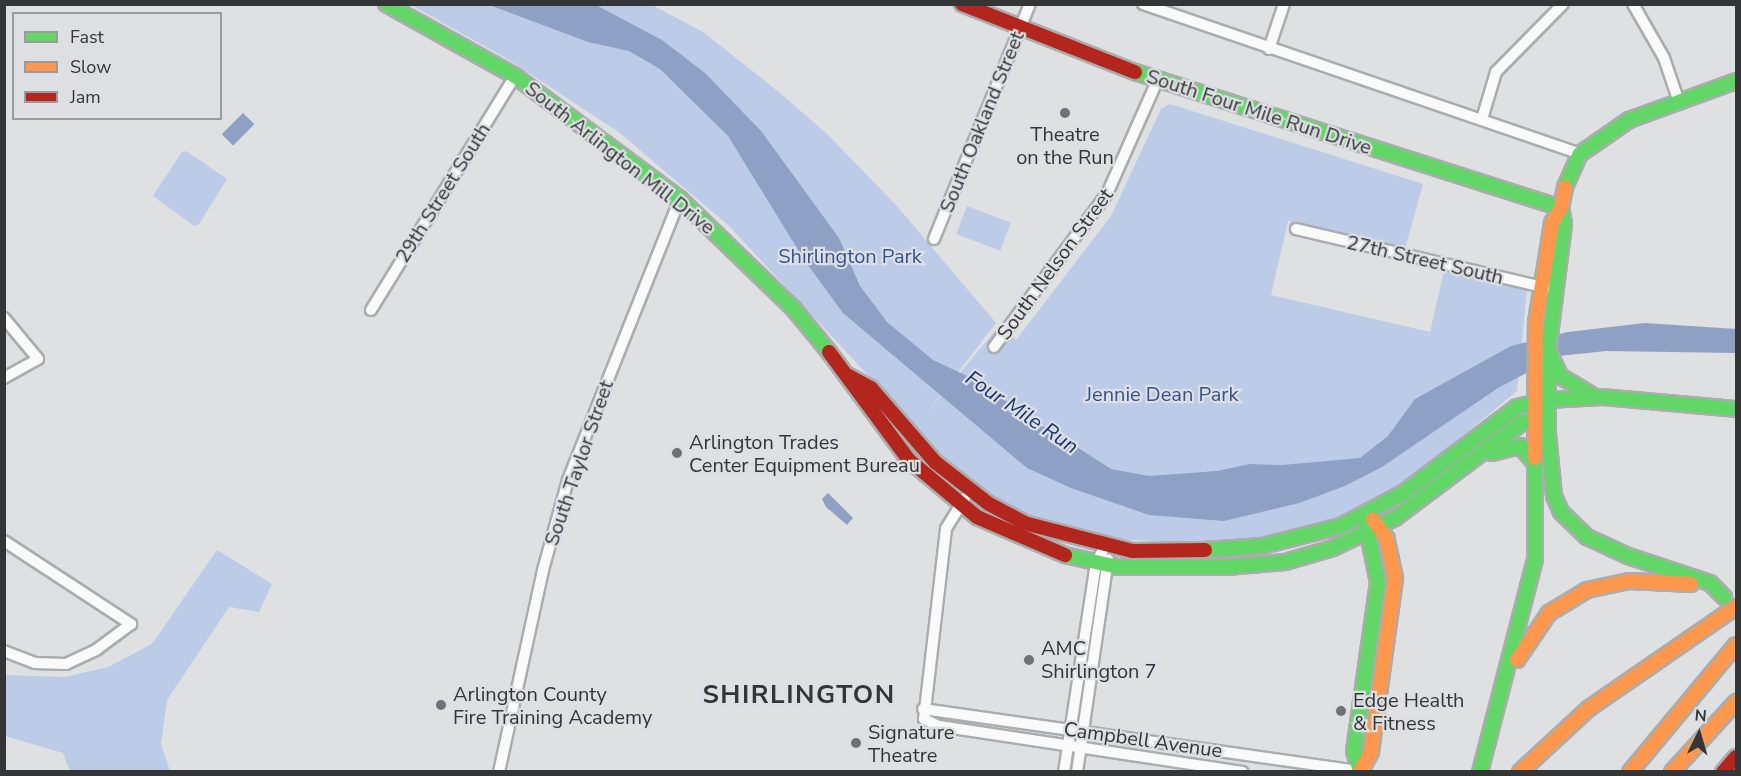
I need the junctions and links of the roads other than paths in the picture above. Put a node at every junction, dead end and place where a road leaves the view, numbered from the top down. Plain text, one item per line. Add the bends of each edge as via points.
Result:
1 (386, 4) edge
2 (962, 4) edge
3 (1030, 4) edge
4 (1143, 4) edge
5 (1284, 4) edge
6 (1563, 4) edge
7 (1633, 4) edge
8 (1167, 9) edge
9 (1020, 29) junction
10 (1269, 49) junction
11 (514, 76) junction
12 (1157, 81) junction
13 (1737, 81) edge
14 (1679, 102) junction
15 (1482, 119) junction
16 (1580, 154) junction
17 (680, 199) junction
18 (1561, 208) junction
19 (1296, 229) dead end
20 (934, 239) dead end
21 (1548, 288) junction
22 (371, 310) dead end
23 (4, 318) edge
24 (1543, 323) junction
25 (994, 347) dead end
26 (1548, 350) junction
27 (849, 376) junction
28 (4, 378) edge
29 (1540, 383) junction
30 (1602, 397) junction
31 (1540, 401) junction
32 (1737, 409) edge
33 (1541, 420) junction
34 (1473, 461) junction
35 (1535, 463) junction
36 (971, 491) junction
37 (960, 505) junction
38 (1365, 515) junction
39 (1381, 526) junction
40 (1366, 533) junction
41 (4, 541) edge
42 (1105, 546) junction
43 (1103, 565) junction
44 (1724, 597) junction
45 (1737, 606) edge
46 (1737, 645) edge
47 (4, 651) edge
48 (1737, 667) edge
49 (1506, 681) junction
50 (1737, 702) edge
51 (923, 709) junction
52 (1070, 730) junction
53 (1083, 732) junction
54 (1068, 744) junction
55 (1081, 746) junction
56 (1737, 757) edge
57 (499, 771) edge
58 (1064, 771) edge
59 (1077, 771) edge
60 (1243, 771) edge
61 (1361, 771) edge
62 (1480, 771) edge
63 (1520, 771) edge
64 (1630, 771) edge
65 (1635, 771) edge
66 (1672, 771) edge
67 (1723, 771) edge

1 - 11 main road, South Arlington Mill Drive
2 - 9 main road, South Four Mile Run Drive
3 - 9 street, South Oakland Street
4 - 8 street
5 - 10 street
6 - 15 street via 1496,72
7 - 14 street via 1664,58
8 - 10 street
9 - 12 main road, South Four Mile Run Drive
9 - 20 street, South Oakland Street
10 - 15 street
11 - 17 main road, South Arlington Mill Drive
11 - 22 street, 29th Street South
12 - 18 main road, South Four Mile Run Drive
12 - 25 street, South Nelson Street via 1107,194
13 - 14 main road
14 - 16 main road via 1629,120
15 - 16 street
16 - 18 main road via 1568,175
17 - 27 main road, South Arlington Mill Drive via 754,267
17 - 57 street, South Taylor Street via 568,480 543,570
18 - 21 main road via 1552,223
19 - 21 street, 27th Street South
21 - 24 main road
23 - 28 street via 38,359
24 - 26 main road
24 - 29 main road
26 - 29 main road
26 - 30 main road via 1560,376 1573,387
27 - 36 main road, South Arlington Mill Drive via 870,388 935,462
27 - 37 main road, South Arlington Mill Drive via 859,397 909,460
29 - 31 main road
30 - 31 main road
30 - 32 main road
31 - 33 main road
31 - 38 main road, South Arlington Mill Drive via 1522,405 1494,423 1403,493
33 - 34 main road, South Arlington Mill Drive via 1523,422
33 - 35 main road
33 - 44 main road via 1554,496 1572,524 1603,546 1710,583
34 - 35 main road via 1514,445 1528,451
34 - 39 main road, South Arlington Mill Drive
35 - 49 main road via 1535,559
36 - 37 street
36 - 42 main road, South Arlington Mill Drive via 1024,523
37 - 43 main road, South Arlington Mill Drive via 1006,532 1055,553
37 - 51 street via 946,529
38 - 39 main road
38 - 40 main road
38 - 42 main road, South Arlington Mill Drive via 1301,539 1262,546 1184,552
39 - 40 main road, South Arlington Mill Drive
39 - 61 main road via 1392,555 1394,596 1371,752
40 - 43 main road, South Arlington Mill Drive via 1285,562 1227,567
40 - 61 main road via 1378,582 1354,751
41 - 47 street via 131,624 96,650 66,664 35,663
42 - 43 street
43 - 52 street
43 - 53 street
44 - 45 main road
44 - 49 main road via 1682,582 1649,580 1587,590 1549,613 1528,639
45 - 63 main road via 1588,709
46 - 64 main road
48 - 65 main road
49 - 62 main road
50 - 66 main road
51 - 52 street, Campbell Avenue
51 - 54 street, Campbell Avenue via 924,719 930,724
52 - 53 street, Campbell Avenue
52 - 54 street
53 - 55 street
53 - 61 street, Campbell Avenue
54 - 55 street, Campbell Avenue
54 - 58 street
55 - 59 street
55 - 60 street, Campbell Avenue
56 - 67 main road

